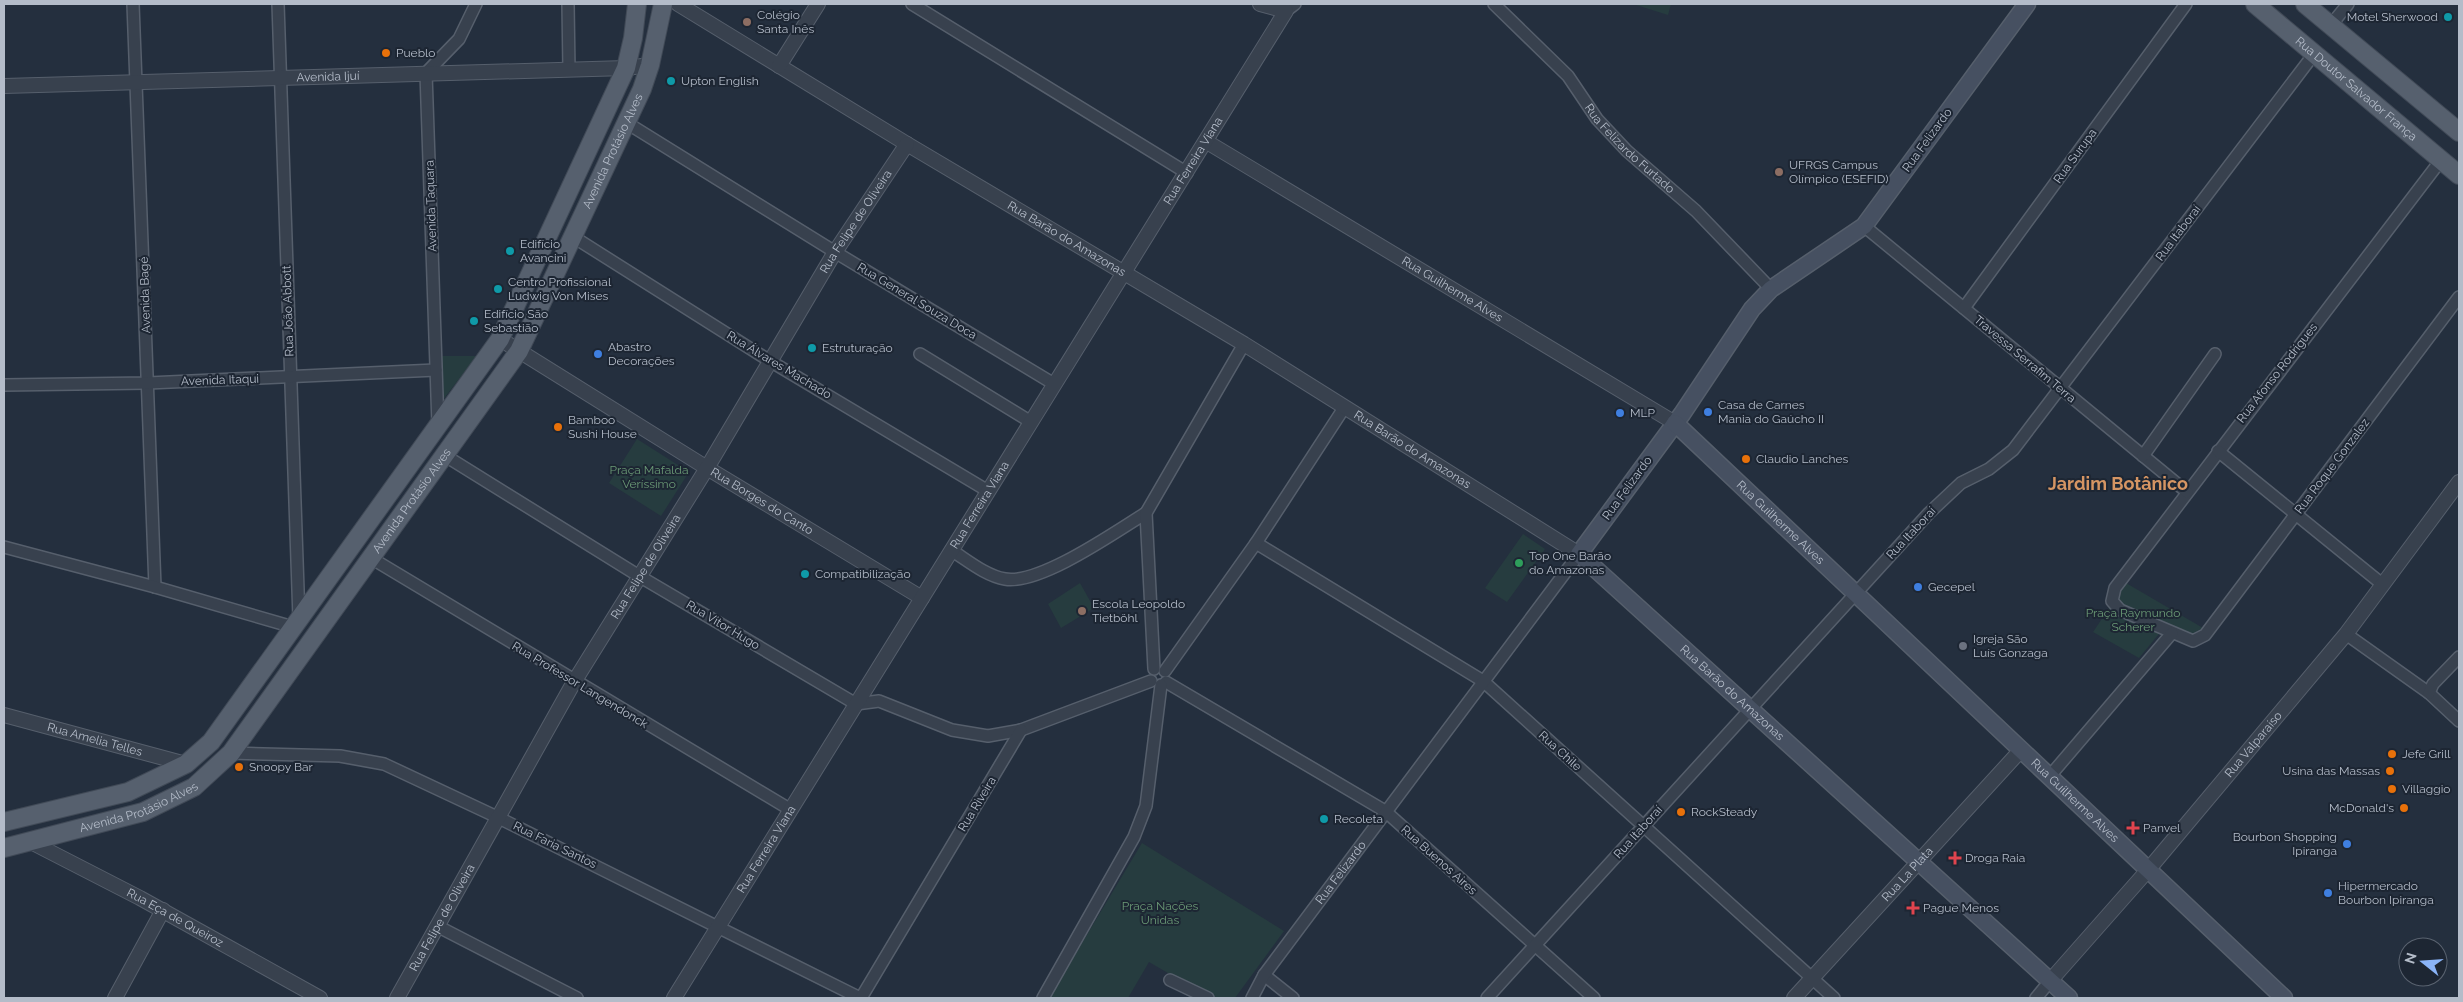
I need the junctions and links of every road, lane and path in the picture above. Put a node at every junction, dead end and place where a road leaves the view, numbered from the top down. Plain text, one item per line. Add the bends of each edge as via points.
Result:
1 (133, 4) edge
2 (278, 4) edge
3 (476, 4) edge
4 (568, 4) edge
5 (637, 4) edge
6 (663, 4) edge
7 (678, 4) edge
8 (818, 4) edge
9 (912, 4) edge
10 (1260, 4) edge
11 (1494, 4) edge
12 (2027, 4) edge
13 (2186, 4) edge
14 (2255, 4) edge
15 (2305, 4) edge
16 (2348, 4) edge
17 (1290, 7) edge
18 (2331, 25) junction
19 (2314, 54) junction
20 (650, 65) junction
21 (779, 66) junction
22 (626, 68) junction
23 (569, 70) junction
24 (426, 74) junction
25 (280, 78) junction
26 (136, 82) junction
27 (4, 86) edge
28 (626, 123) junction
29 (2458, 129) edge
30 (1207, 142) junction
31 (907, 144) junction
32 (2441, 160) junction
33 (1187, 173) junction
34 (2459, 175) edge
35 (1864, 226) junction
36 (572, 236) junction
37 (835, 252) junction
38 (1124, 274) junction
39 (1771, 288) junction
40 (2459, 297) edge
41 (1964, 308) junction
42 (500, 339) junction
43 (1244, 344) junction
44 (519, 351) junction
45 (920, 354) dead end
46 (2215, 354) dead end
47 (770, 361) junction
48 (436, 370) junction
49 (290, 377) junction
50 (148, 383) junction
51 (1054, 384) junction
52 (4, 385) edge
53 (2060, 389) junction
54 (1344, 408) junction
55 (1031, 422) junction
56 (1675, 423) junction
57 (438, 425) junction
58 (2218, 451) junction
59 (444, 456) junction
60 (2143, 456) junction
61 (707, 468) junction
62 (2459, 482) edge
63 (988, 491) junction
64 (2187, 492) junction
65 (1146, 513) junction
66 (2295, 515) junction
67 (4, 540) edge
68 (1256, 543) junction
69 (4, 547) edge
70 (951, 550) junction
71 (1579, 554) junction
72 (371, 558) junction
73 (639, 576) junction
74 (2382, 584) junction
75 (155, 587) junction
76 (1855, 594) junction
77 (922, 598) junction
78 (296, 623) junction
79 (2172, 633) junction
80 (2346, 634) junction
81 (2459, 657) edge
82 (1160, 678) junction
83 (574, 682) junction
84 (1482, 682) junction
85 (2429, 693) junction
86 (856, 704) junction
87 (1749, 710) junction
88 (4, 715) edge
89 (2459, 721) edge
90 (1021, 730) junction
91 (2021, 750) junction
92 (231, 754) junction
93 (186, 764) junction
94 (2050, 777) junction
95 (791, 810) junction
96 (1385, 811) junction
97 (497, 817) junction
98 (4, 822) edge
99 (1644, 826) junction
100 (29, 841) junction
101 (4, 848) edge
102 (1918, 864) junction
103 (2148, 870) junction
104 (163, 910) junction
105 (437, 926) junction
106 (718, 926) junction
107 (1535, 946) junction
108 (1264, 975) junction
109 (1812, 978) junction
110 (1170, 980) dead end
111 (2050, 982) junction
112 (115, 998) edge
113 (320, 998) edge
114 (397, 998) edge
115 (577, 998) edge
116 (674, 998) edge
117 (861, 998) edge
118 (1043, 998) edge
119 (1208, 998) edge
120 (1252, 998) edge
121 (1293, 998) edge
122 (1486, 998) edge
123 (1594, 998) edge
124 (1794, 998) edge
125 (1834, 998) edge
126 (2036, 998) edge
127 (2069, 998) edge
128 (2284, 998) edge

1 - 26 street, Avenida Bagé
2 - 25 street, Rua João Abbott
3 - 24 street via 459,39
4 - 23 street
5 - 22 main road, Avenida Protásio Alves
6 - 20 main road, Avenida Protásio Alves
7 - 21 street, Rua Barão do Amazonas
8 - 21 street
9 - 33 street
10 - 17 street
11 - 39 street, Rua Felizardo Furtado via 1568,76 1597,119 1621,144 1696,211
12 - 35 main road, Rua Felizardo
13 - 41 street, Rua Surupa
14 - 19 main road, Rua Doutor Salvador França
15 - 18 main road
16 - 18 street
17 - 30 street, Rua Ferreira Viana
18 - 29 main road
19 - 32 main road, Rua Doutor Salvador França
19 - 53 street, Rua Itaboraí
20 - 22 street, Avenida Ijuí
20 - 28 main road, Avenida Protásio Alves
21 - 31 street, Rua Barão do Amazonas
22 - 23 street, Avenida Ijuí
22 - 42 main road, Avenida Protásio Alves
23 - 24 street, Avenida Ijuí
24 - 25 street, Avenida Ijuí
24 - 48 street, Avenida Taquara
25 - 26 street, Avenida Ijuí
25 - 49 street, Rua João Abbott
26 - 27 street, Avenida Ijuí
26 - 50 street, Avenida Bagé
28 - 36 main road, Avenida Protásio Alves
28 - 37 street, Rua General Souza Doca
30 - 33 street, Rua Ferreira Viana
30 - 56 street, Rua Guilherme Alves
31 - 37 street, Rua Felipe de Oliveira
31 - 38 street, Rua Barão do Amazonas
32 - 34 main road, Rua Doutor Salvador França
32 - 58 street, Rua Afonso Rodrigues
33 - 38 street, Rua Ferreira Viana
35 - 39 main road, Rua Felizardo
35 - 41 street, Travessa Serrafim Terra
36 - 44 main road, Avenida Protásio Alves
36 - 47 street, Rua Álvares Machado
37 - 47 street, Rua Felipe de Oliveira
37 - 51 street, Rua General Souza Doca
38 - 43 street, Rua Barão do Amazonas
38 - 51 street, Rua Ferreira Viana
39 - 56 main road, Rua Felizardo via 1746,317
40 - 66 street, Rua Roque Gonzalez
41 - 53 street, Travessa Serrafim Terra
42 - 44 street, Rua Borges do Canto
42 - 57 main road, Avenida Protásio Alves
43 - 54 street, Rua Barão do Amazonas
43 - 65 street
44 - 59 main road, Avenida Protásio Alves
44 - 61 street, Rua Borges do Canto
45 - 55 street
46 - 60 street
47 - 61 street, Rua Felipe de Oliveira
47 - 63 street, Rua Álvares Machado
48 - 49 street, Avenida Itaqui
48 - 57 street, Avenida Taquara
49 - 50 street, Avenida Itaqui
49 - 78 street, Rua João Abbott
50 - 52 street, Avenida Itaqui
50 - 75 street, Avenida Bagé
51 - 55 street, Rua Ferreira Viana
53 - 60 street, Travessa Serrafim Terra
53 - 76 street, Rua Itaboraí via 2013,450 1989,469 1961,483
54 - 68 street
54 - 71 street, Rua Barão do Amazonas
55 - 63 street, Rua Ferreira Viana
56 - 71 main road, Rua Felizardo
56 - 76 main road, Rua Guilherme Alves
57 - 78 main road, Avenida Protásio Alves
58 - 64 street, Rua Afonso Rodrigues
58 - 66 street
59 - 72 main road, Avenida Protásio Alves
59 - 73 street, Rua Vitor Hugo
60 - 64 street, Travessa Serrafim Terra
61 - 73 street, Rua Felipe de Oliveira
61 - 77 street, Rua Borges do Canto
62 - 74 street, Rua Valparaíso
63 - 70 street, Rua Ferreira Viana
64 - 79 street, Rua Afonso Rodrigues via 2114,588 2112,602 2120,610
65 - 70 street via 1068,560 1024,577 1006,580
65 - 82 street
66 - 74 street
66 - 79 street, Rua Roque Gonzalez via 2205,636 2192,641
67 - 69 street
68 - 82 street
68 - 84 street, Rua Chile
69 - 75 street
70 - 77 street, Rua Ferreira Viana
71 - 84 street, Rua Felizardo
71 - 87 main road, Rua Barão do Amazonas
72 - 83 street, Rua Professor Langendonck
72 - 92 main road, Avenida Protásio Alves
73 - 83 street, Rua Felipe de Oliveira
73 - 86 street, Rua Vitor Hugo
74 - 80 street, Rua Valparaíso
75 - 78 street
76 - 87 street, Rua Itaboraí
76 - 91 main road, Rua Guilherme Alves
77 - 86 street, Rua Ferreira Viana
78 - 93 main road, Avenida Protásio Alves via 211,742
79 - 94 street
80 - 85 street
80 - 103 street, Rua Valparaíso
81 - 85 street via 2433,684
82 - 90 street
82 - 96 street, Rua Buenos Aires
82 - 118 street via 1146,806 1134,837
83 - 95 street, Rua Professor Langendonck
83 - 97 street, Rua Felipe de Oliveira
84 - 96 street, Rua Felizardo
84 - 99 street, Rua Chile
85 - 89 street
86 - 90 street via 879,701 952,730 988,736
86 - 95 street, Rua Ferreira Viana
87 - 99 street, Rua Itaboraí
87 - 102 main road, Rua Barão do Amazonas
88 - 93 street, Rua Amelia Telles
90 - 117 street, Rua Riveira
91 - 94 main road, Rua Guilherme Alves
91 - 102 street, Rua La Plata
92 - 97 street, Rua Faria Santos via 340,756 384,764
92 - 100 main road, Avenida Protásio Alves via 194,787 143,812
93 - 98 main road, Avenida Protásio Alves via 128,792
94 - 103 main road, Rua Guilherme Alves
95 - 106 street, Rua Ferreira Viana
96 - 107 street, Rua Buenos Aires
96 - 108 street, Rua Felizardo
97 - 105 street, Rua Felipe de Oliveira
97 - 106 street, Rua Faria Santos
99 - 107 street, Rua Itaboraí
99 - 109 street, Rua Chile
100 - 101 main road, Avenida Protásio Alves
100 - 104 street, Rua Eça de Queiroz
102 - 109 street, Rua La Plata
102 - 111 main road, Rua Barão do Amazonas
103 - 111 street, Rua Valparaíso
103 - 128 main road, Rua Guilherme Alves
104 - 112 street
104 - 113 street, Rua Eça de Queiroz
105 - 114 street, Rua Felipe de Oliveira
105 - 115 street
106 - 116 street, Rua Ferreira Viana
106 - 117 street, Rua Faria Santos
107 - 122 street, Rua Itaboraí
107 - 123 street, Rua Buenos Aires
108 - 120 street, Rua Felizardo
108 - 121 street
109 - 124 street, Rua La Plata
109 - 125 street, Rua Chile
110 - 119 street
111 - 126 street, Rua Valparaíso
111 - 127 main road, Rua Barão do Amazonas

